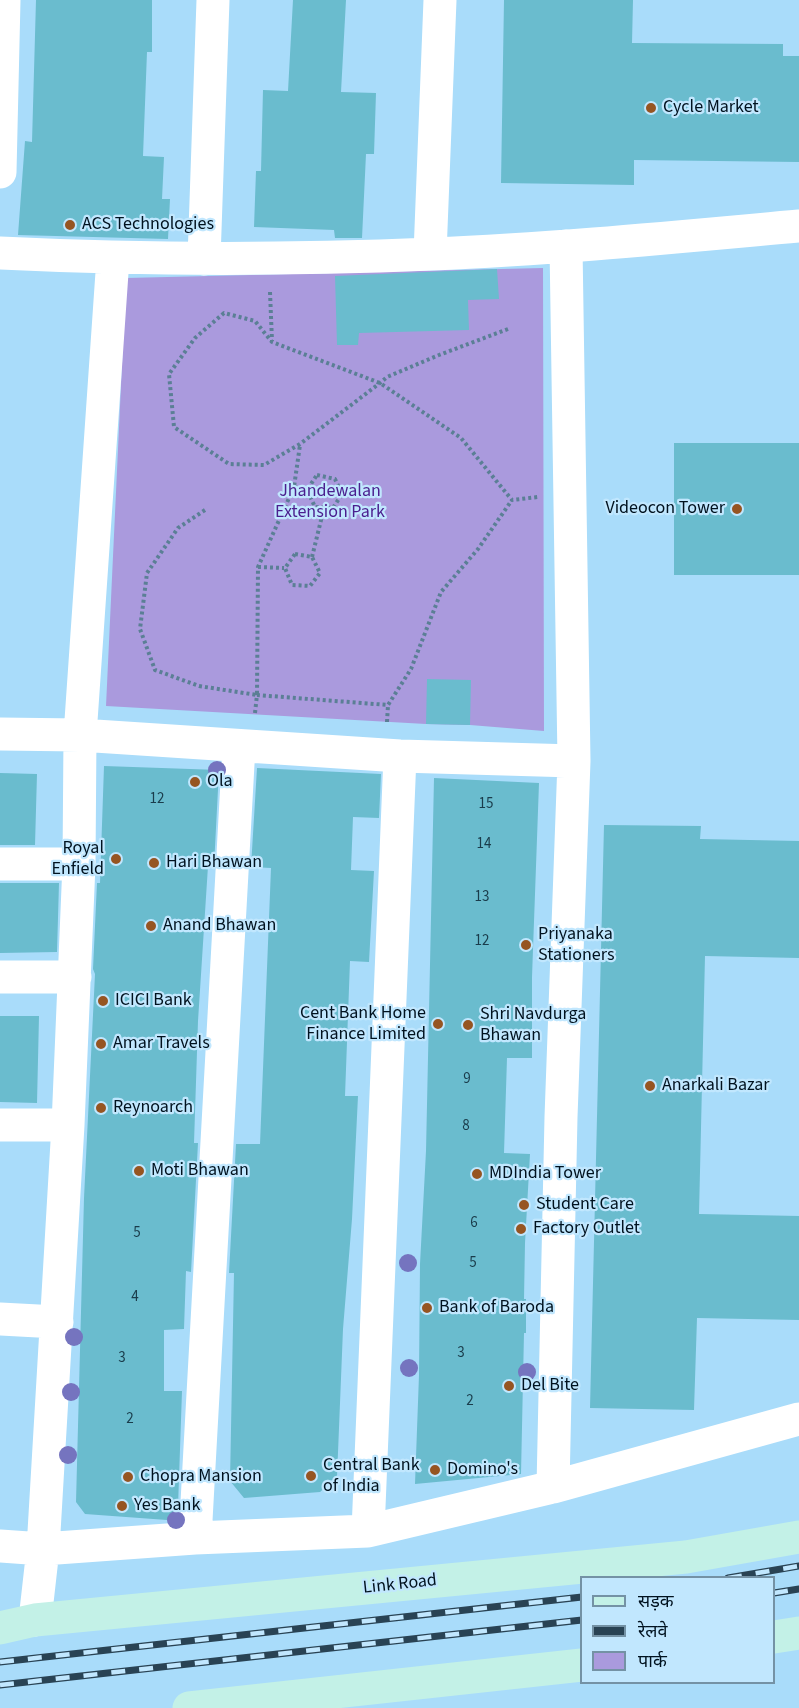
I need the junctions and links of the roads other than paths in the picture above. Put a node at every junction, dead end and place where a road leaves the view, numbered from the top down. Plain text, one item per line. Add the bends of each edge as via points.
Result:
1 (4, 0) edge
2 (213, 0) edge
3 (440, 0) edge
4 (0, 172) edge
5 (799, 226) edge
6 (566, 246) junction
7 (0, 253) edge
8 (430, 254) junction
9 (113, 258) junction
10 (204, 259) junction
11 (247, 733) junction
12 (0, 734) edge
13 (80, 735) junction
14 (400, 756) junction
15 (574, 761) junction
16 (0, 864) edge
17 (79, 864) junction
18 (0, 977) edge
19 (75, 977) junction
20 (0, 1125) edge
21 (68, 1125) junction
22 (0, 1319) edge
23 (57, 1322) junction
24 (799, 1419) edge
25 (553, 1487) junction
26 (368, 1531) junction
27 (799, 1537) edge
28 (195, 1538) junction
29 (0, 1546) edge
30 (44, 1549) junction
31 (35, 1620) junction
32 (0, 1628) edge
33 (799, 1633) edge
34 (775, 1637) edge
35 (580, 1665) edge
36 (189, 1708) edge

1 - 4 street
2 - 10 street
3 - 8 street
5 - 6 street
6 - 8 street
6 - 15 street
7 - 9 street
8 - 10 street
9 - 10 street
9 - 13 street
11 - 13 street
11 - 14 street
11 - 28 street
12 - 13 street
13 - 17 street
14 - 15 street
14 - 26 street
15 - 25 street
16 - 17 street
17 - 19 street
18 - 19 street
19 - 21 street
20 - 21 street
21 - 23 street
22 - 23 street
23 - 30 street
24 - 25 street
25 - 26 street
26 - 28 street
27 - 31 main road, Link Road via 686,1557
28 - 30 street
29 - 30 street
30 - 31 street
31 - 32 main road, Link Road
33 - 34 main road
35 - 36 main road

